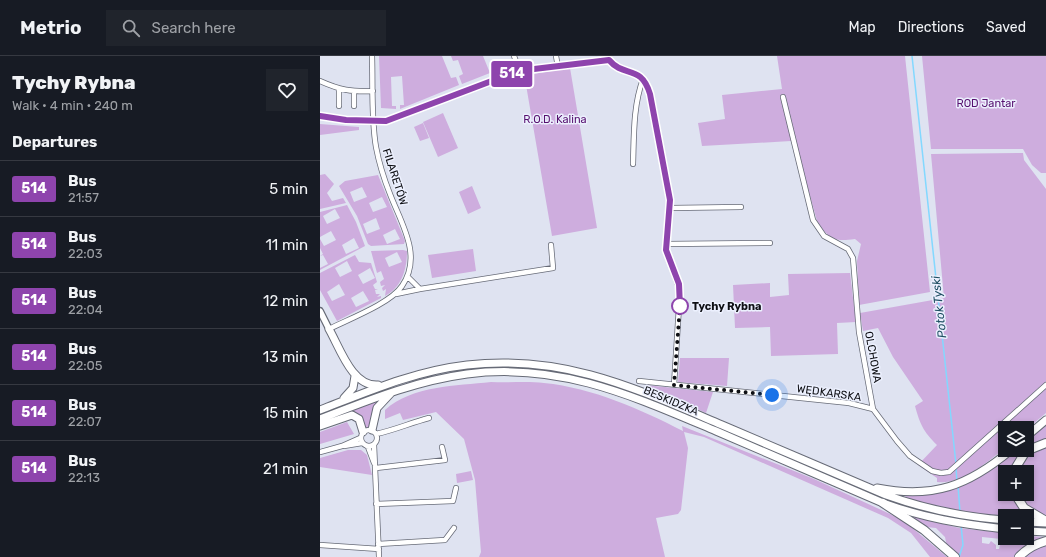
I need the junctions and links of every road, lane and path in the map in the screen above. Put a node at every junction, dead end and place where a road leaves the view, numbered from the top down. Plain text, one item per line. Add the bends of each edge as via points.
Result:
1 (372, 56) edge
2 (514, 56) edge
3 (556, 56) edge
4 (608, 58) edge
5 (558, 67) junction
6 (520, 72) junction
7 (643, 79) junction
8 (320, 81) edge
9 (339, 89) junction
10 (354, 91) junction
11 (373, 91) junction
12 (783, 97) dead end
13 (338, 106) dead end
14 (354, 106) dead end
15 (320, 116) edge
16 (373, 121) junction
17 (633, 164) dead end
18 (741, 207) dead end
19 (670, 208) junction
20 (770, 243) dead end
21 (666, 244) junction
22 (551, 245) dead end
23 (408, 277) junction
24 (420, 289) junction
25 (396, 294) junction
26 (320, 311) edge
27 (330, 329) junction
28 (355, 376) junction
29 (639, 381) dead end
30 (390, 383) junction
31 (674, 385) junction
32 (1046, 385) edge
33 (393, 390) junction
34 (336, 404) junction
35 (873, 409) junction
36 (320, 410) edge
37 (429, 418) dead end
38 (320, 419) edge
39 (1046, 420) edge
40 (320, 426) edge
41 (1034, 430) edge
42 (375, 434) junction
43 (362, 435) junction
44 (362, 443) junction
45 (1046, 443) edge
46 (374, 445) junction
47 (342, 446) junction
48 (368, 447) junction
49 (442, 447) dead end
50 (320, 452) edge
51 (1003, 457) edge
52 (1018, 465) edge
53 (376, 468) junction
54 (863, 486) junction
55 (456, 488) dead end
56 (1020, 501) edge
57 (883, 503) junction
58 (376, 504) junction
59 (998, 519) edge
60 (1034, 522) edge
61 (1046, 522) edge
62 (454, 528) dead end
63 (998, 528) edge
64 (1034, 531) edge
65 (1046, 532) edge
66 (1046, 541) edge
67 (320, 545) edge
68 (378, 547) junction
69 (954, 556) edge
70 (379, 557) edge
71 (1019, 557) edge

1 - 11 street, FILARETÓW
2 - 6 street
3 - 5 street
4 - 5 street
4 - 7 street via 622,70 636,73
5 - 6 street
6 - 16 street via 489,81 394,118
7 - 17 street via 637,106
7 - 19 street via 650,94
8 - 9 street
9 - 10 street
9 - 13 street
10 - 11 street
10 - 14 street
11 - 16 street, FILARETÓW
12 - 35 street, OLCHOWA via 813,220 824,236 848,249 853,258 859,337
15 - 16 street
16 - 23 street, FILARETÓW via 382,171 410,247
18 - 19 street
19 - 21 street
20 - 21 street
21 - 31 street via 681,298
22 - 24 street, FILARETÓW via 553,268
23 - 24 street
23 - 25 street, FILARETÓW
24 - 25 street, FILARETÓW
25 - 27 street, FILARETÓW
26 - 27 street
27 - 28 main road
28 - 30 main road via 368,385
28 - 34 main road via 350,393
29 - 31 street, WĘDKARSKA
30 - 34 main road, BESKIDZKA
30 - 54 main road, BESKIDZKA via 445,368 490,364 537,365 588,374 640,390
31 - 35 street, WĘDKARSKA via 848,402
32 - 35 street, OLCHOWA via 952,470 945,473 937,473 910,456
33 - 38 main road, BESKIDZKA
33 - 42 main road via 377,408
33 - 57 main road, BESKIDZKA via 447,377 490,372 536,374 587,382 636,398
34 - 36 main road, BESKIDZKA
37 - 42 street
39 - 41 main road
40 - 43 main road via 352,415 359,419
42 - 43 street
42 - 46 street
43 - 44 street
43 - 47 street
44 - 47 street
44 - 48 street
45 - 52 highway via 1026,452
46 - 48 street
46 - 53 street
47 - 50 street
48 - 53 street
49 - 53 street via 445,460
51 - 54 main road via 978,475 946,488 906,492
53 - 58 street
54 - 59 main road, BESKIDZKA via 914,505 968,517
55 - 58 street via 453,501
56 - 61 highway via 1024,508
57 - 63 main road, BESKIDZKA via 911,513 955,523
57 - 69 highway via 924,530
58 - 68 street
60 - 61 main road
62 - 68 street via 445,540
64 - 65 main road
66 - 71 highway via 1025,550
67 - 68 street
68 - 70 street

